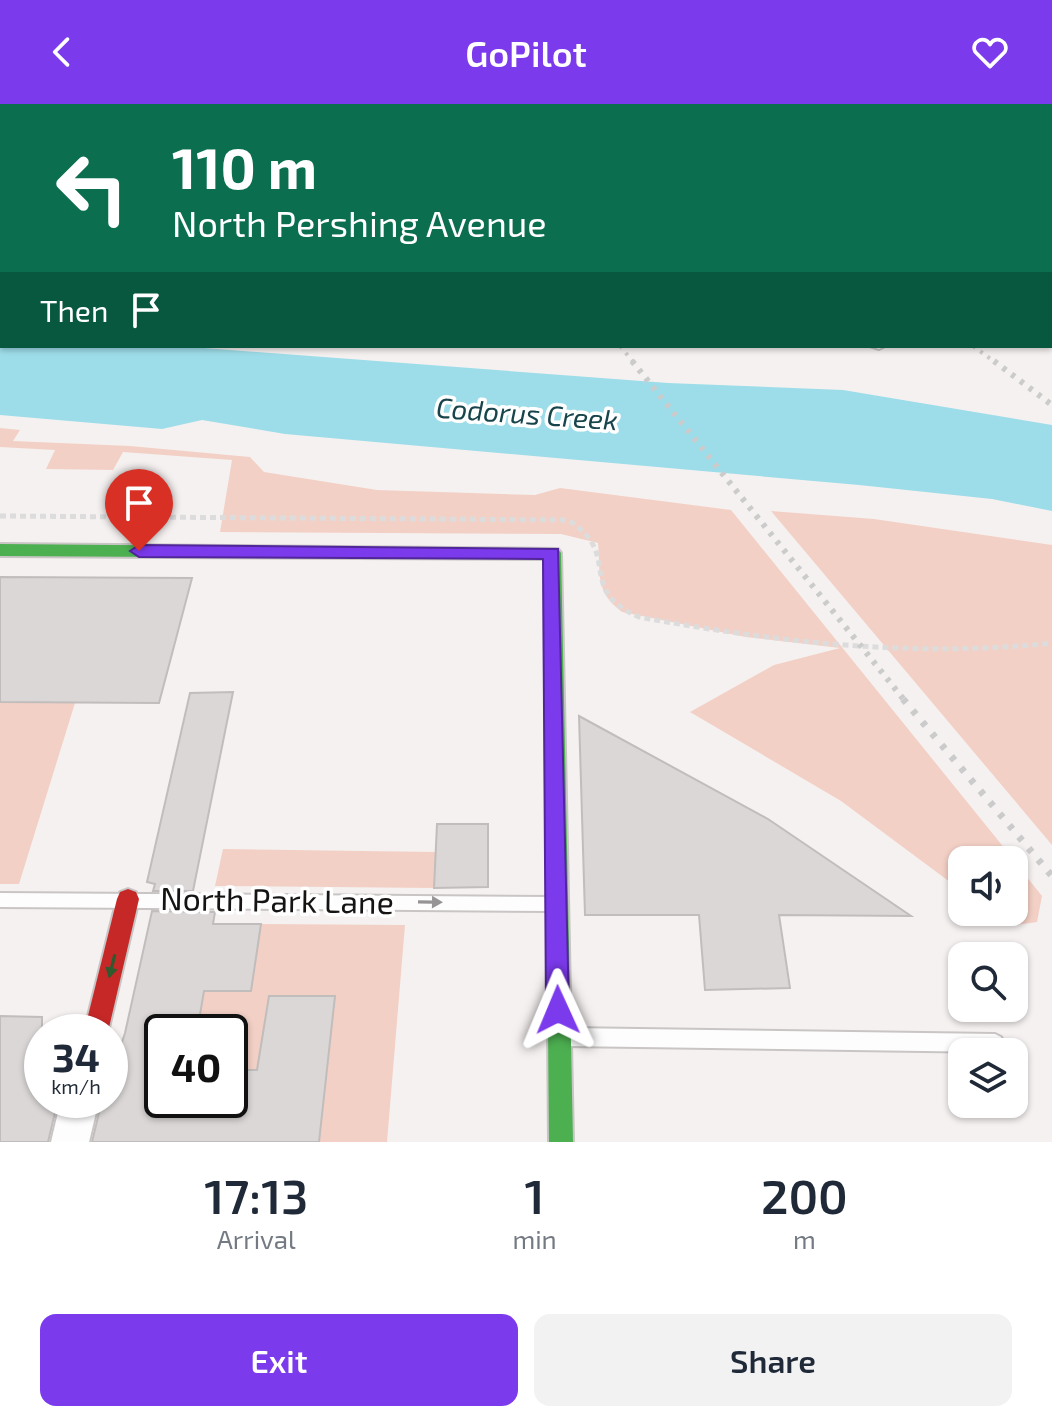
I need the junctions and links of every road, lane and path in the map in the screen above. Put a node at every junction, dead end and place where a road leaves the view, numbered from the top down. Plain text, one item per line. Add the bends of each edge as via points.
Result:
1 (0, 550) edge
2 (128, 899) junction
3 (0, 900) edge
4 (555, 904) junction
5 (100, 1014) edge
6 (558, 1037) junction
7 (948, 1042) edge
8 (76, 1118) edge
9 (70, 1142) edge
10 (561, 1142) edge

1 - 4 street via 552,553
2 - 3 lane, North Park Lane
2 -> 4 lane, North Park Lane
2 -> 5 street
4 - 6 street
6 - 7 lane
6 - 10 street
8 - 9 street

